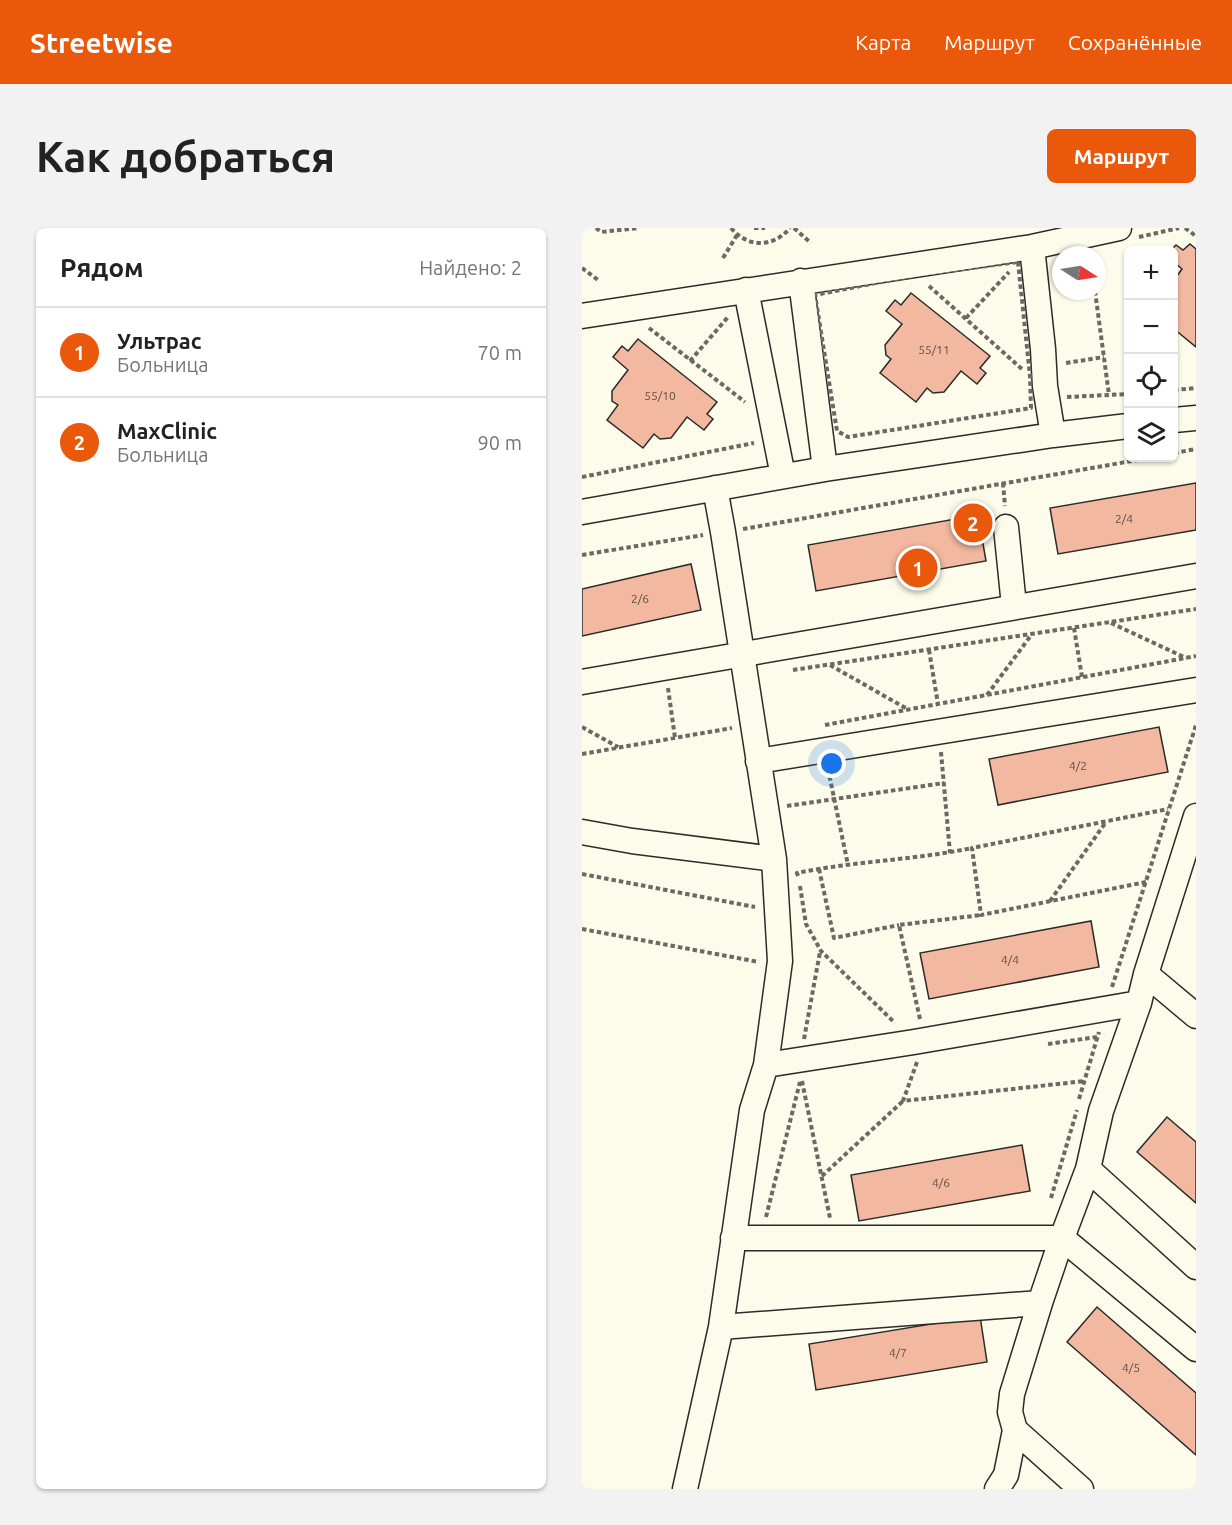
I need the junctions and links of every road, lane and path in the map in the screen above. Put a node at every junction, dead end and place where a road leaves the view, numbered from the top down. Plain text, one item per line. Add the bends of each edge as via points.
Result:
1 (596, 228) edge
2 (638, 228) edge
3 (731, 228) edge
4 (754, 228) edge
5 (765, 228) edge
6 (792, 228) edge
7 (1119, 228) edge
8 (1185, 228) edge
9 (737, 235) junction
10 (1196, 236) edge
11 (811, 243) dead end
12 (1025, 254) junction
13 (723, 258) dead end
14 (582, 268) edge
15 (911, 270) junction
16 (598, 280) dead end
17 (801, 281) junction
18 (746, 290) junction
19 (1096, 300) edge
20 (582, 316) edge
21 (966, 318) junction
22 (644, 324) dead end
23 (1104, 357) junction
24 (1060, 364) dead end
25 (1045, 385) junction
26 (1196, 388) edge
27 (1178, 390) edge
28 (1124, 394) edge
29 (1109, 395) junction
30 (750, 406) dead end
31 (1196, 418) edge
32 (1178, 420) edge
33 (1124, 426) edge
34 (753, 432) dead end
35 (1053, 435) junction
36 (1196, 449) edge
37 (1178, 452) edge
38 (1126, 462) edge
39 (825, 469) junction
40 (783, 476) junction
41 (582, 477) edge
42 (715, 489) junction
43 (582, 512) edge
44 (1006, 527) dead end
45 (723, 532) junction
46 (582, 555) edge
47 (1196, 576) edge
48 (1014, 606) junction
49 (1196, 609) edge
50 (1110, 622) junction
51 (1074, 628) junction
52 (1032, 634) junction
53 (929, 650) junction
54 (742, 653) junction
55 (1196, 656) edge
56 (1186, 658) junction
57 (829, 665) junction
58 (785, 672) dead end
59 (1082, 677) junction
60 (582, 682) edge
61 (667, 685) dead end
62 (1196, 690) edge
63 (986, 695) junction
64 (938, 704) junction
65 (909, 710) junction
66 (1196, 725) edge
67 (582, 727) edge
68 (819, 727) dead end
69 (733, 728) dead end
70 (675, 738) junction
71 (620, 748) junction
72 (941, 748) dead end
73 (582, 754) edge
74 (758, 761) junction
75 (818, 767) dead end
76 (944, 783) junction
77 (835, 798) junction
78 (1169, 809) junction
79 (1196, 816) edge
80 (788, 817) dead end
81 (1107, 821) junction
82 (582, 832) edge
83 (972, 848) junction
84 (950, 853) junction
85 (785, 860) junction
86 (848, 865) junction
87 (819, 868) junction
88 (797, 873) junction
89 (582, 874) edge
90 (1146, 882) junction
91 (1050, 901) junction
92 (756, 907) dead end
93 (981, 915) junction
94 (899, 925) junction
95 (582, 929) edge
96 (821, 951) junction
97 (780, 961) junction
98 (1146, 974) junction
99 (1139, 1003) junction
100 (1105, 1009) junction
101 (1196, 1016) edge
102 (917, 1043) junction
103 (800, 1059) junction
104 (766, 1065) junction
105 (1085, 1081) junction
106 (903, 1101) junction
107 (1088, 1169) junction
108 (822, 1176) junction
109 (1050, 1205) dead end
110 (733, 1238) junction
111 (761, 1238) junction
112 (834, 1238) junction
113 (1062, 1238) junction
114 (1196, 1267) edge
115 (1040, 1303) junction
116 (721, 1327) junction
117 (1196, 1349) edge
118 (1015, 1430) junction
119 (685, 1489) edge
120 (997, 1489) edge
121 (1081, 1489) edge

1 - 2 path via 601,232
3 - 9 path
4 - 5 path
6 - 9 path via 766,243
6 - 11 path
7 - 12 lane
8 - 10 path
9 - 13 path
12 - 15 lane
12 - 15 path
12 - 21 path
12 - 25 path
12 - 25 lane via 1043,349
14 - 16 path
15 - 17 lane
15 - 21 path
15 - 25 path via 815,295 837,431 848,437 1031,408
17 - 18 lane
17 - 39 lane
18 - 20 lane
18 - 40 lane
19 - 23 path
21 - 25 path
22 - 30 path
23 - 24 path
23 - 29 path
25 - 29 path via 1068,397
25 - 35 lane
26 - 27 path
28 - 29 path
31 - 32 lane
33 - 35 lane
34 - 41 path via 754,444
35 - 39 lane
36 - 37 path
38 - 45 path
39 - 40 lane
40 - 42 lane
42 - 43 lane
42 - 45 lane
44 - 48 lane
45 - 46 path
45 - 54 lane
47 - 48 lane
48 - 54 lane
49 - 50 path
50 - 51 path
50 - 56 path
51 - 52 path
51 - 59 path
52 - 53 path
52 - 63 path
53 - 57 path
53 - 64 path
54 - 60 lane
54 - 74 lane
55 - 56 path
56 - 59 path
57 - 58 path
57 - 65 path
59 - 63 path
61 - 70 path
62 - 74 lane
63 - 64 path
64 - 65 path
65 - 68 path
66 - 78 path
67 - 71 path
69 - 70 path
70 - 71 path
71 - 73 path
72 - 76 path
74 - 85 lane
75 - 77 path via 828,766
76 - 77 path
76 - 84 path
77 - 80 path via 786,806
77 - 86 path
78 - 81 path
78 - 90 path
79 - 98 lane
81 - 83 path
81 - 91 path
82 - 85 lane via 632,842
83 - 84 path
83 - 93 path
84 - 86 path
85 - 88 path
85 - 97 lane
86 - 87 path
87 - 88 path
87 - 94 path via 834,938
88 - 96 path via 806,924
89 - 92 path
90 - 91 path
90 - 100 path
91 - 93 path
93 - 94 path
94 - 102 path
95 - 97 path via 759,962
96 - 102 path
96 - 103 path
97 - 104 lane
98 - 99 lane
98 - 101 lane
99 - 100 lane
99 - 107 lane via 1101,1111
100 - 102 lane
100 - 105 path
102 - 103 lane
102 - 106 path
103 - 104 lane
104 - 110 lane via 752,1110
105 - 106 path
105 - 109 path
106 - 108 path
107 - 113 lane
107 - 114 lane
108 - 111 path via 801,1077
108 - 112 path
110 - 111 lane
110 - 116 lane
111 - 112 lane
112 - 113 lane
113 - 115 lane
113 - 117 lane
115 - 116 lane
115 - 118 lane via 1012,1394
116 - 119 lane
118 - 120 lane via 1006,1475
118 - 121 lane

